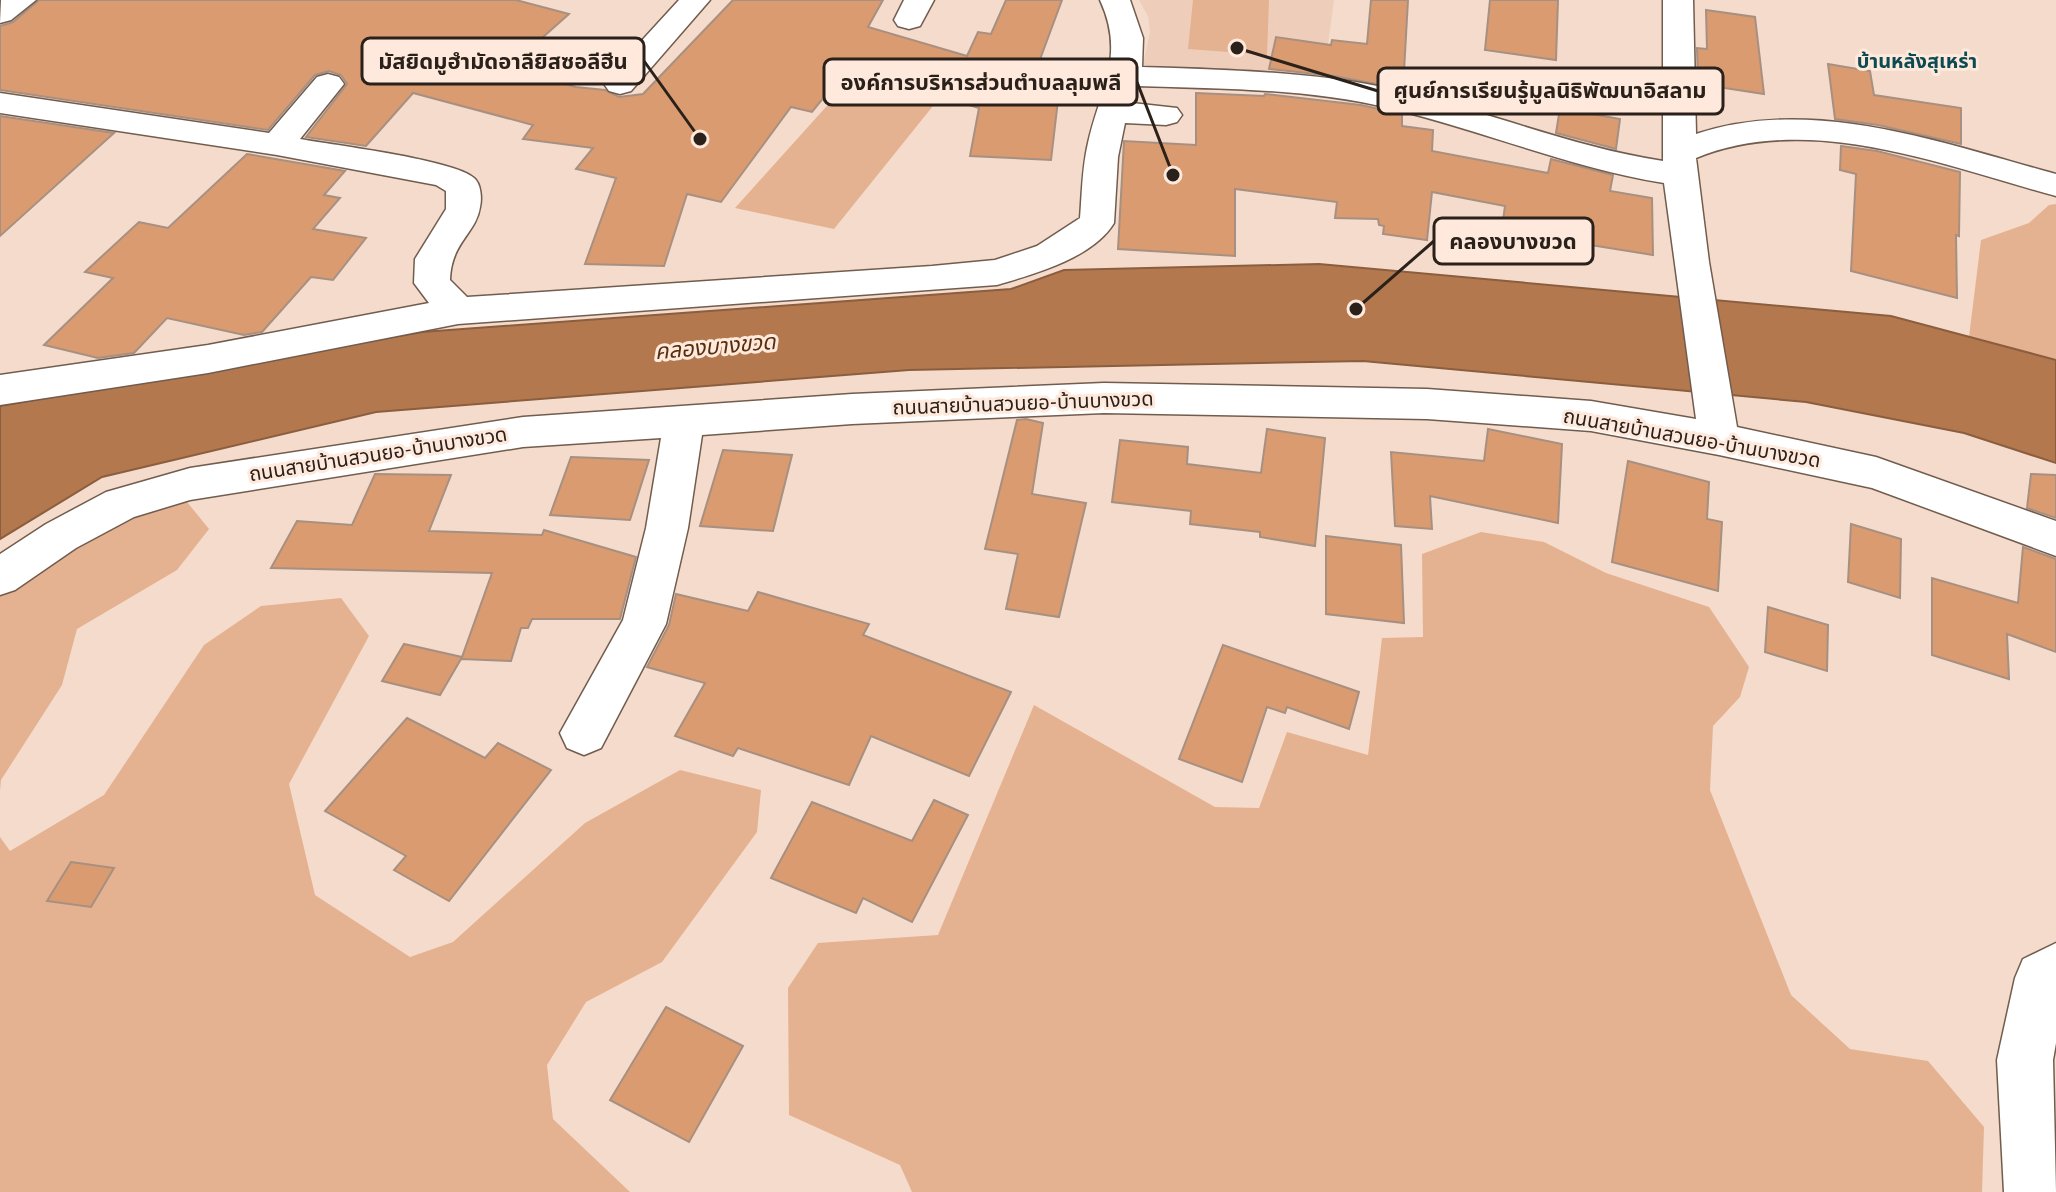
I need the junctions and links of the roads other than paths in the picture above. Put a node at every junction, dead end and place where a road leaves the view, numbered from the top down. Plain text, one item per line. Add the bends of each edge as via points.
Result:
1 (21, 0) edge
2 (695, 0) edge
3 (1115, 0) edge
4 (1678, 0) edge
5 (0, 14) edge
6 (578, 55) dead end
7 (643, 58) junction
8 (1124, 76) junction
9 (328, 84) dead end
10 (620, 84) dead end
11 (0, 103) edge
12 (1113, 112) junction
13 (1166, 115) dead end
14 (277, 145) junction
15 (1681, 163) junction
16 (2056, 185) edge
17 (458, 311) junction
18 (0, 390) edge
19 (684, 422) junction
20 (1717, 428) junction
21 (2056, 539) edge
22 (0, 577) edge
23 (584, 733) dead end
24 (2056, 970) edge
25 (2033, 1192) edge

1 - 5 street
2 - 7 street
3 - 8 street via 1130,31
4 - 15 street
6 - 7 street
7 - 10 street
8 - 12 street
8 - 15 street via 1260,83 1396,99 1630,168
9 - 14 street
11 - 14 street
12 - 13 street
12 - 17 street via 1103,147 1097,223 1050,255 997,272
14 - 17 street via 446,176 463,186 463,209 433,259 432,283
15 - 16 street via 1724,136 1825,130
15 - 20 street
17 - 18 street via 208,359
19 - 20 street, ถนนสายบ้านสวนยอ-บ้านบางขวด via 1119,398 1441,405
19 - 22 street, ถนนสายบ้านสวนยอ-บ้านบางขวด via 523,432 190,484 121,504
19 - 23 street via 644,624
20 - 21 street, ถนนสายบ้านสวนยอ-บ้านบางขวด via 1876,473
24 - 25 street via 2042,978 2025,1060

